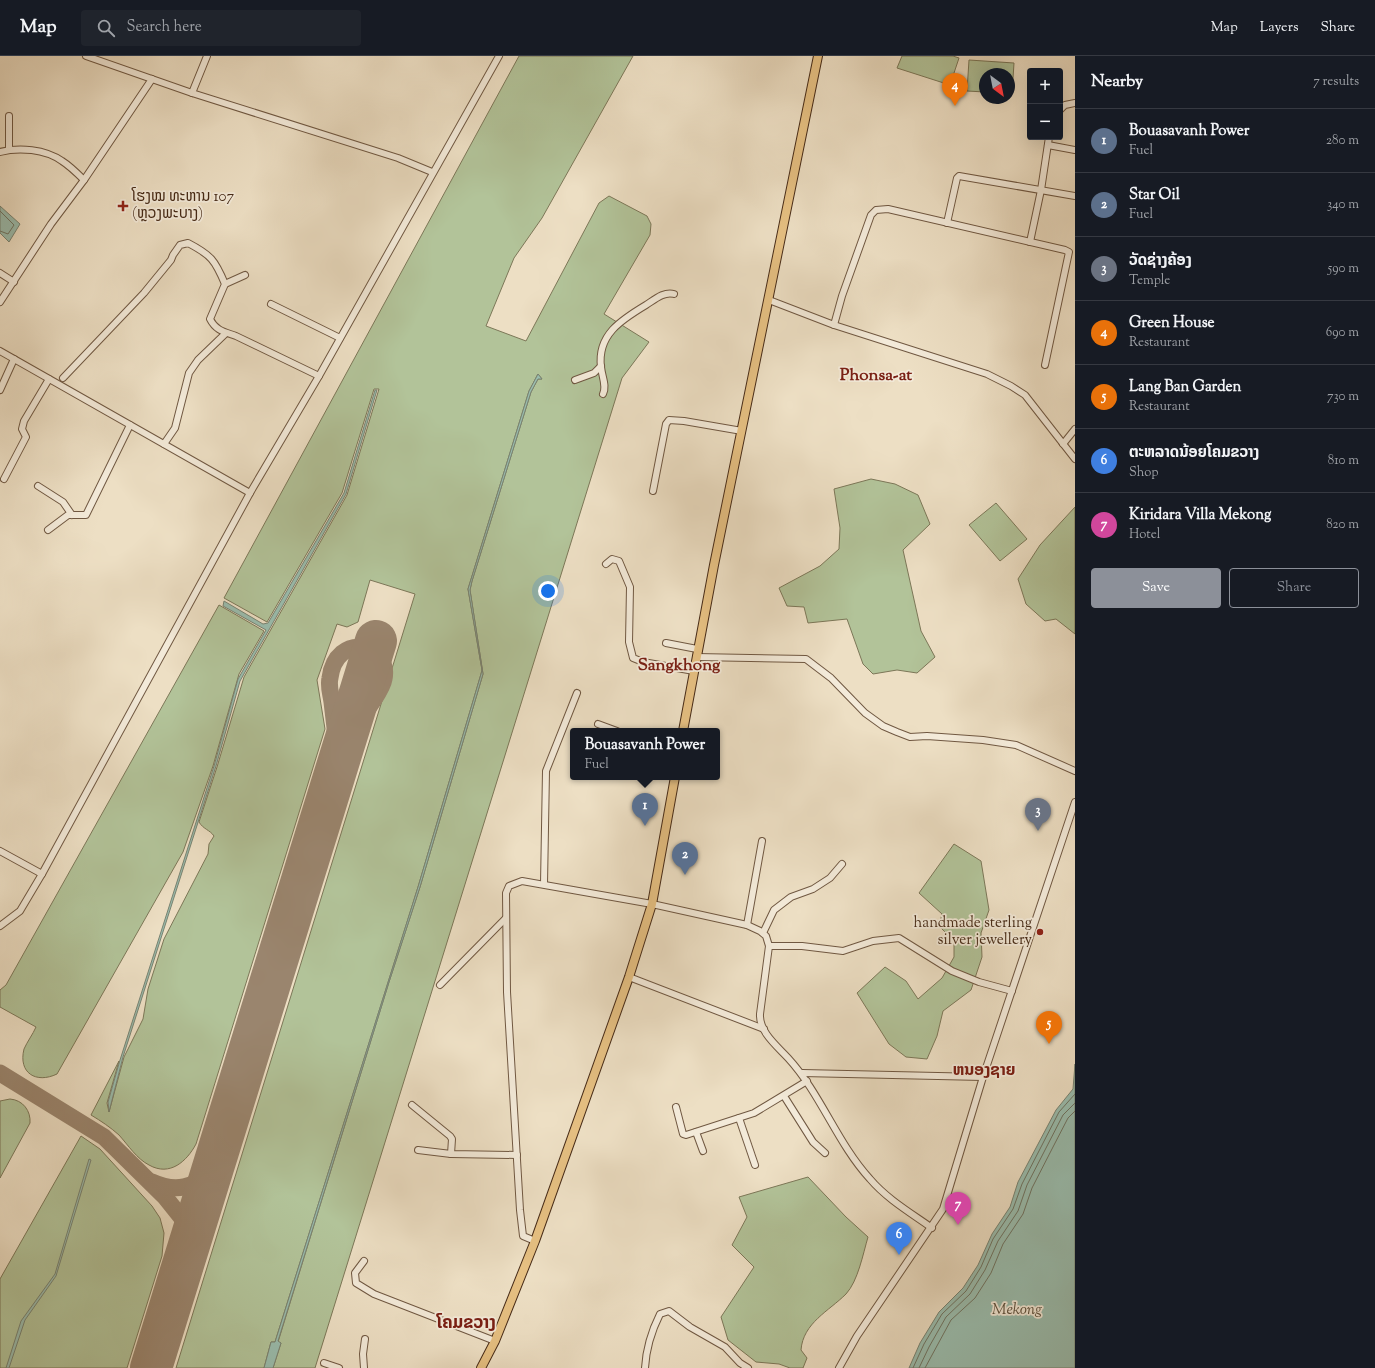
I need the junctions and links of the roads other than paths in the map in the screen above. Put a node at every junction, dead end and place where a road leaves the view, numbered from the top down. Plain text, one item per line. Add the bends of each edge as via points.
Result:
1 (86, 56) edge
2 (207, 56) edge
3 (499, 56) edge
4 (818, 56) edge
5 (152, 79) junction
6 (192, 93) junction
7 (1075, 103) edge
8 (1063, 108) edge
9 (9, 116) dead end
10 (1049, 140) edge
11 (1048, 144) junction
12 (9, 150) junction
13 (1075, 150) edge
14 (0, 152) edge
15 (432, 172) junction
16 (84, 180) junction
17 (1041, 190) junction
18 (1075, 196) edge
19 (947, 223) junction
20 (1030, 242) junction
21 (0, 273) edge
22 (245, 275) dead end
23 (14, 282) junction
24 (225, 284) junction
25 (674, 294) dead end
26 (769, 300) junction
27 (0, 302) edge
28 (271, 304) dead end
29 (834, 325) junction
30 (225, 334) junction
31 (340, 338) junction
32 (0, 351) edge
33 (14, 359) junction
34 (1045, 365) dead end
35 (601, 366) junction
36 (319, 376) junction
37 (63, 378) dead end
38 (49, 379) junction
39 (575, 380) dead end
40 (0, 390) edge
41 (603, 394) dead end
42 (130, 425) junction
43 (1075, 429) edge
44 (742, 431) junction
45 (164, 444) junction
46 (1063, 444) junction
47 (1075, 459) edge
48 (4, 479) dead end
49 (38, 486) dead end
50 (653, 491) dead end
51 (250, 493) junction
52 (72, 514) junction
53 (48, 530) dead end
54 (606, 564) dead end
55 (666, 643) dead end
56 (697, 653) junction
57 (694, 671) junction
58 (577, 693) dead end
59 (598, 724) dead end
60 (609, 728) edge
61 (684, 728) edge
62 (1075, 771) edge
63 (674, 780) edge
64 (1075, 802) edge
65 (762, 841) dead end
66 (0, 851) edge
67 (842, 864) dead end
68 (42, 874) junction
69 (544, 884) junction
70 (652, 904) junction
71 (505, 919) junction
72 (747, 925) junction
73 (0, 926) edge
74 (763, 933) junction
75 (769, 946) junction
76 (629, 977) junction
77 (440, 985) dead end
78 (1012, 991) junction
79 (764, 1029) junction
80 (802, 1073) junction
81 (983, 1077) junction
82 (807, 1081) junction
83 (784, 1096) junction
84 (412, 1105) dead end
85 (676, 1107) dead end
86 (739, 1118) junction
87 (696, 1132) junction
88 (418, 1150) dead end
89 (703, 1151) dead end
90 (825, 1153) dead end
91 (451, 1154) junction
92 (517, 1155) junction
93 (755, 1165) dead end
94 (932, 1228) junction
95 (535, 1241) junction
96 (364, 1261) dead end
97 (366, 1339) dead end
98 (495, 1341) junction
99 (324, 1363) dead end
100 (338, 1368) edge
101 (364, 1368) edge
102 (481, 1368) edge
103 (645, 1368) edge
104 (748, 1368) edge
105 (839, 1368) edge

1 - 5 street
2 - 6 street
3 - 15 street
4 - 26 main road
5 - 6 street
5 - 16 street
6 - 15 street via 398,158
7 - 8 street
9 - 12 street
10 - 11 street
11 - 13 street
11 - 17 street
12 - 14 street
12 - 16 street via 39,152 61,160
15 - 31 street
16 - 23 street via 64,204
17 - 18 street
17 - 19 street via 960,176 957,178
17 - 20 street
19 - 20 street
19 - 29 street via 880,208 874,212
20 - 34 street via 1066,250 1069,255
21 - 23 street
22 - 24 street
23 - 27 street
24 - 30 street via 210,319 213,325
24 - 37 street via 216,262 188,243 180,245 172,260 144,293
25 - 35 street via 662,295 627,316 610,331 600,353
26 - 29 street
26 - 44 main road
28 - 31 street
29 - 46 street via 987,374 1011,386 1025,395
30 - 36 street via 236,336
30 - 45 street via 198,360 189,373 175,428
31 - 36 street
32 - 33 street
33 - 38 street
33 - 40 street
35 - 39 street via 594,373
35 - 41 street via 606,388
36 - 51 street
38 - 42 street
38 - 48 street via 24,421 22,429 26,437
42 - 45 street
42 - 52 street via 88,512 84,516
43 - 46 street
44 - 50 street via 669,420 666,424
44 - 56 main road
45 - 51 street
46 - 47 street
49 - 52 street via 63,502
51 - 68 street
52 - 53 street via 63,517
54 - 57 street via 612,559 619,561 630,587 629,642 633,658
55 - 56 street
56 - 57 main road
56 - 62 street via 806,659 831,678 865,713 897,732 910,737 983,740 1016,745
57 - 61 main road
58 - 69 street via 546,771
59 - 60 street
63 - 70 main road
64 - 78 street
65 - 72 street
66 - 68 street
67 - 74 street via 830,878 774,910
68 - 73 street via 20,911
69 - 70 street
69 - 71 street via 522,881 509,886 506,893
70 - 72 street
70 - 76 main road
71 - 77 street
71 - 92 street
72 - 74 street
74 - 75 street
75 - 78 street via 802,946 844,951 873,941 899,938 952,971
75 - 79 street via 759,1020
76 - 79 street
76 - 95 main road
78 - 81 street
79 - 80 street
80 - 81 street
80 - 82 street
81 - 94 street via 943,1209
82 - 83 street
82 - 94 street via 856,1163 888,1196
83 - 86 street via 754,1113
83 - 90 street via 813,1142
84 - 91 street via 450,1136
85 - 87 street via 683,1134
86 - 87 street
86 - 93 street
87 - 89 street
88 - 91 street
91 - 92 street
92 - 95 street via 523,1236
94 - 105 street via 857,1336
95 - 98 main road
96 - 98 street via 355,1273 356,1283 374,1294
97 - 101 street
98 - 102 main road
99 - 100 street
103 - 104 street via 656,1322 660,1314 669,1311 690,1328 725,1347 740,1364

